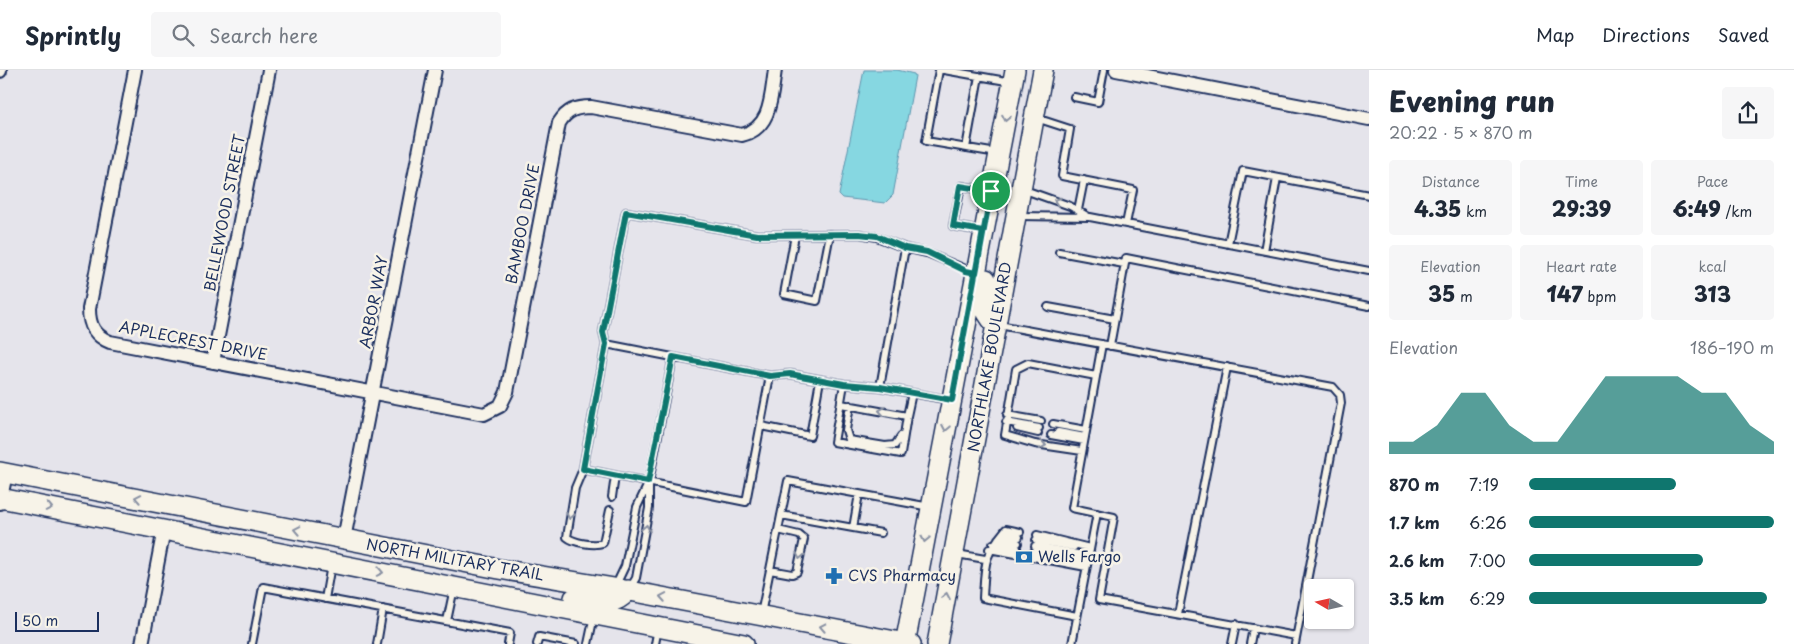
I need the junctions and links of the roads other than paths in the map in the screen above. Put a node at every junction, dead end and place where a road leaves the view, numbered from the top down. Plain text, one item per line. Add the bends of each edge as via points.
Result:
1 (135, 70) edge
2 (269, 70) edge
3 (435, 70) edge
4 (775, 70) edge
5 (940, 70) edge
6 (944, 70) edge
7 (1043, 70) edge
8 (1104, 70) edge
9 (1116, 70) edge
10 (979, 76) junction
11 (1014, 76) edge
12 (1074, 98) dead end
13 (1034, 117) junction
14 (1369, 119) edge
15 (966, 148) junction
16 (998, 153) junction
17 (1277, 178) junction
18 (1084, 180) junction
19 (1021, 189) junction
20 (991, 191) junction
21 (1369, 196) edge
22 (1078, 210) junction
23 (1016, 216) junction
24 (1090, 217) junction
25 (1126, 224) junction
26 (983, 231) junction
27 (830, 234) junction
28 (796, 235) junction
29 (1228, 244) junction
30 (905, 248) junction
31 (1264, 250) junction
32 (1059, 252) dead end
33 (1124, 264) junction
34 (1369, 271) edge
35 (976, 273) junction
36 (1369, 306) edge
37 (1048, 307) dead end
38 (1115, 319) junction
39 (996, 325) junction
40 (606, 344) junction
41 (1102, 344) junction
42 (1110, 346) junction
43 (673, 357) junction
44 (213, 362) junction
45 (1227, 367) junction
46 (770, 376) junction
47 (1096, 376) junction
48 (820, 380) junction
49 (844, 384) junction
50 (880, 387) junction
51 (912, 392) junction
52 (373, 394) junction
53 (952, 400) junction
54 (841, 404) junction
55 (850, 405) junction
56 (908, 416) junction
57 (1006, 421) junction
58 (761, 426) junction
59 (905, 428) junction
60 (1085, 436) junction
61 (1082, 451) junction
62 (583, 469) junction
63 (3, 472) edge
64 (615, 476) junction
65 (648, 482) junction
66 (859, 494) junction
67 (612, 497) dead end
68 (0, 500) edge
69 (931, 507) junction
70 (610, 510) dead end
71 (1097, 513) junction
72 (781, 515) junction
73 (853, 528) junction
74 (164, 529) junction
75 (778, 530) junction
76 (881, 533) dead end
77 (207, 538) junction
78 (344, 539) junction
79 (998, 539) junction
80 (1018, 543) junction
81 (1035, 546) junction
82 (954, 553) junction
83 (1088, 557) junction
84 (985, 559) junction
85 (332, 562) junction
86 (500, 569) junction
87 (770, 570) junction
88 (460, 588) junction
89 (621, 589) junction
90 (325, 599) junction
91 (383, 609) junction
92 (594, 614) junction
93 (1178, 614) junction
94 (760, 615) junction
95 (1077, 616) junction
96 (447, 621) junction
97 (1236, 624) junction
98 (1254, 628) junction
99 (656, 635) edge
100 (1296, 636) junction
101 (142, 644) edge
102 (252, 644) edge
103 (377, 644) edge
104 (508, 644) edge
105 (537, 644) edge
106 (576, 644) edge
107 (588, 644) edge
108 (744, 644) edge
109 (907, 644) edge
110 (937, 644) edge
111 (1072, 644) edge
112 (1232, 644) edge
113 (1250, 644) edge
114 (1295, 644) edge

1 - 44 street, APPLECREST DRIVE via 89,318 96,333 110,342
2 - 44 street, BELLEWOOD STREET
3 - 52 street, ARBOR WAY
4 - 52 street, BAMBOO DRIVE via 767,113 757,129 742,135 591,106 570,110 559,123 505,399 492,412 476,414
5 - 15 lane via 926,141
6 - 10 lane
7 - 13 main road, NORTHLAKE BOULEVARD
8 - 12 lane via 1098,102
9 - 14 street
10 - 11 lane
10 - 15 lane
11 -> 16 main road, NORTHLAKE BOULEVARD
13 - 18 lane via 1070,129 1062,176
13 - 19 main road, NORTHLAKE BOULEVARD
15 - 16 lane
16 - 20 main road, NORTHLAKE BOULEVARD
17 - 21 lane
17 - 29 lane via 1242,171
17 - 31 lane
18 - 22 lane
18 - 25 lane via 1132,190
22 -> 19 lane
19 - 23 main road, NORTHLAKE BOULEVARD
20 - 26 main road, NORTHLAKE BOULEVARD
20 - 26 lane via 960,186 953,226
20 - 39 main road via 995,225 982,300 987,315
22 - 24 lane
23 - 24 lane
23 - 39 main road, NORTHLAKE BOULEVARD
24 - 25 lane
25 - 29 lane
26 - 35 main road, NORTHLAKE BOULEVARD
27 - 28 lane
27 - 28 lane via 817,301 784,294
27 - 30 lane via 877,236
28 - 40 lane via 757,235 626,212 603,332
29 - 31 lane
30 - 35 lane via 927,252
30 - 50 lane
31 - 34 lane
32 - 33 lane
33 - 36 lane via 1126,258
33 - 38 lane
35 - 53 main road, NORTHLAKE BOULEVARD
37 - 38 lane
38 - 42 lane
39 - 41 lane
39 - 82 main road, NORTHLAKE BOULEVARD
40 - 43 lane
40 - 62 lane
41 - 42 lane
41 - 47 lane
42 - 45 lane
43 - 46 lane
43 - 65 lane
44 - 52 street, APPLECREST DRIVE
45 - 93 lane
45 - 100 lane via 1333,387 1340,395
46 - 48 lane via 790,374
46 - 58 lane
47 - 57 lane via 1028,363 1016,369
47 - 60 lane
48 - 49 lane
48 - 58 lane via 810,436
49 - 50 lane
49 - 54 lane
50 - 51 lane
51 - 53 lane
51 - 56 lane
52 - 78 street, ARBOR WAY
53 -> 69 main road, NORTHLAKE BOULEVARD
54 - 55 lane
54 - 59 lane via 834,442 901,454
56 -> 55 lane
55 - 59 lane via 846,430 849,440 895,445
56 - 59 lane
57 - 57 lane via 1039,427
57 -> 61 lane via 1005,435 1035,444
58 - 65 lane via 746,502
60 - 60 lane via 1052,430
60 - 61 lane
61 - 71 lane via 1072,508
62 - 64 lane
62 -> 70 lane via 575,488 567,537 587,543 603,543
63 - 68 street
78 -> 63 main road, NORTH MILITARY TRAIL
64 - 65 lane
64 - 67 lane
65 - 89 lane via 637,507
89 -> 65 lane via 636,578 649,508
66 - 69 lane
66 - 72 lane via 788,481
66 - 73 lane
68 -> 74 main road, NORTH MILITARY TRAIL
69 -> 109 main road, NORTHLAKE BOULEVARD
71 - 83 lane
71 - 93 lane via 1114,517 1099,600
72 - 73 lane
72 - 75 lane
73 - 76 lane
74 - 77 main road, NORTH MILITARY TRAIL
74 - 101 street
75 - 87 lane
75 -> 87 lane via 802,537 797,572
77 - 78 main road via 226,532 318,549
77 - 85 main road, NORTH MILITARY TRAIL
78 - 86 main road, NORTH MILITARY TRAIL
79 - 80 lane
79 - 80 lane
79 - 80 lane
79 - 84 lane
81 - 83 lane
81 - 83 lane
81 - 83 lane
82 - 84 lane
110 -> 82 main road, NORTHLAKE BOULEVARD
83 - 95 lane
84 - 95 lane via 983,598
85 - 86 main road via 360,553 476,575
85 -> 88 main road, NORTH MILITARY TRAIL
85 - 90 lane
86 - 89 main road, NORTH MILITARY TRAIL
87 - 94 lane
88 - 89 main road via 509,586 598,602 614,602 624,596
88 - 92 main road, NORTH MILITARY TRAIL
88 - 96 lane
94 -> 89 main road, NORTH MILITARY TRAIL
90 - 91 lane
90 - 102 lane via 263,587
91 - 96 lane
91 - 103 lane
92 - 99 main road, NORTH MILITARY TRAIL
92 - 107 lane
93 - 97 lane
109 -> 94 main road, NORTH MILITARY TRAIL
95 - 111 lane
96 - 104 lane via 510,633
97 - 98 lane
97 - 112 lane
98 - 100 lane
98 - 113 lane
99 - 108 main road, NORTH MILITARY TRAIL
100 - 114 lane
105 - 106 lane via 539,637

